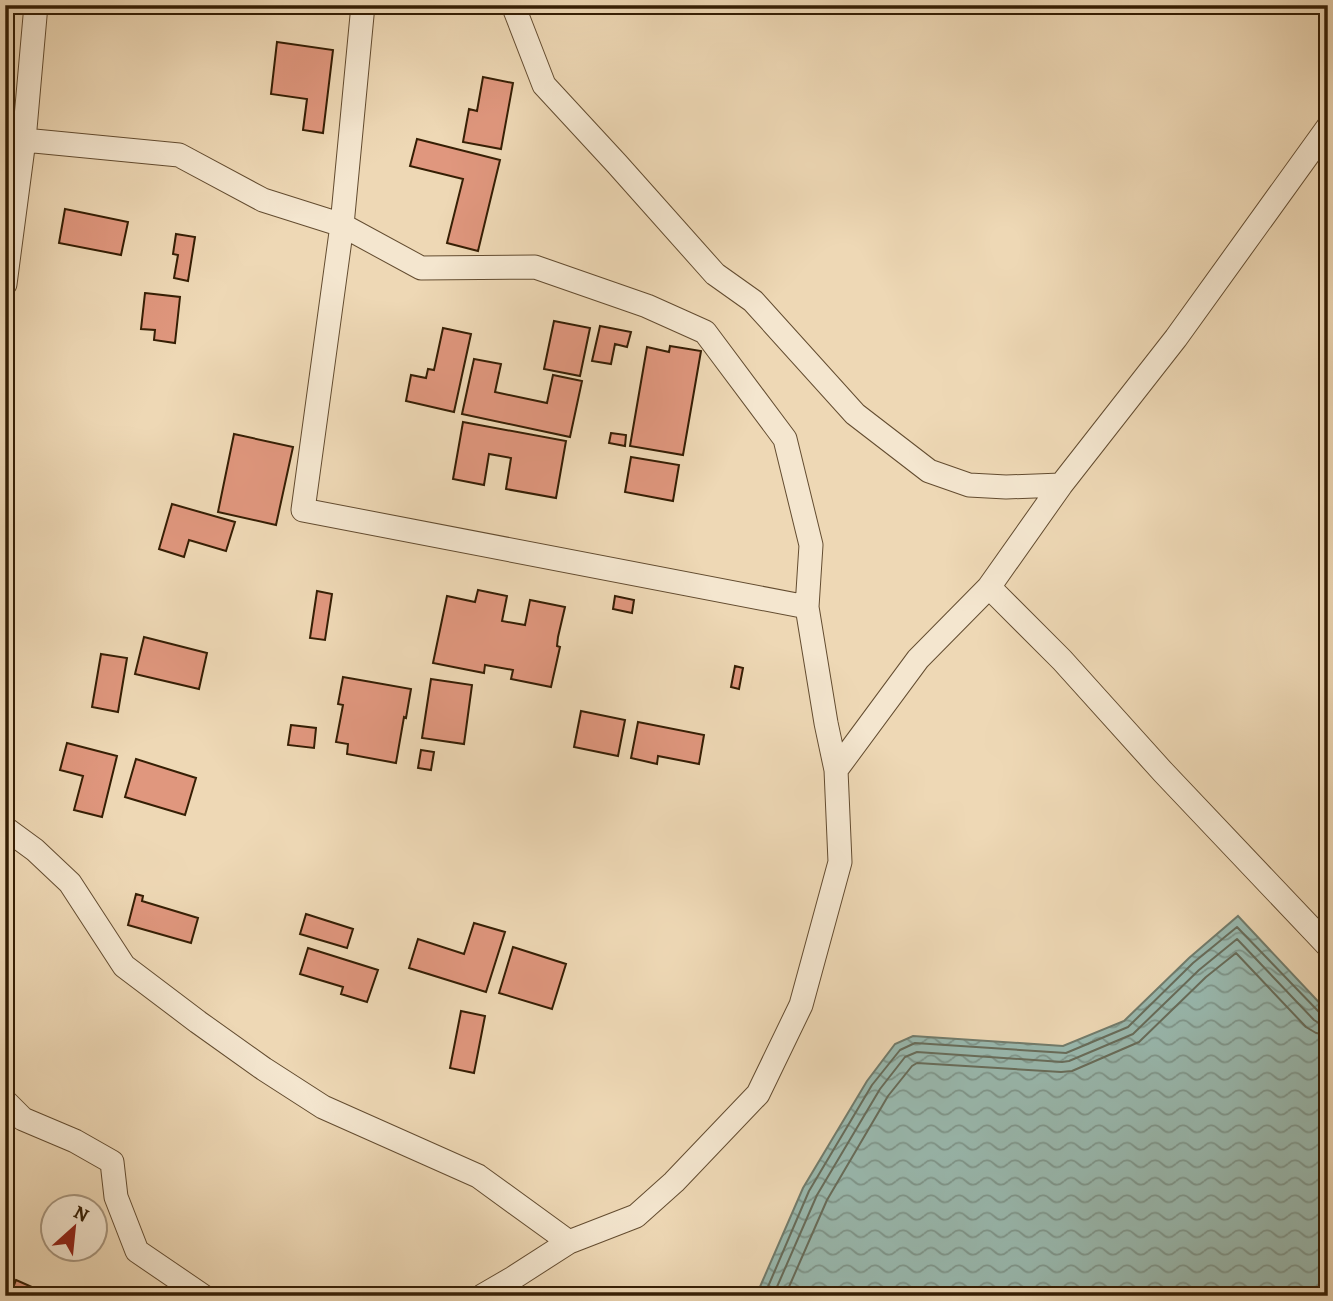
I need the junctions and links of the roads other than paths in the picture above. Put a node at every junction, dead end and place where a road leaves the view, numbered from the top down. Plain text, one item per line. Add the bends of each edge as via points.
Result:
1 (36, 5) edge
2 (363, 5) edge
3 (513, 5) edge
4 (1328, 127) edge
5 (15, 140) edge
6 (342, 225) junction
7 (5, 284) edge
8 (1061, 485) junction
9 (989, 587) junction
10 (807, 607) junction
11 (836, 770) junction
12 (5, 828) edge
13 (1328, 946) edge
14 (5, 1101) edge
15 (569, 1242) junction
16 (202, 1296) edge
17 (481, 1296) edge

1 - 5 street
2 - 6 street
3 - 8 street via 544,85 715,274 753,301 855,414 929,471 969,485
4 - 8 street via 1177,338
5 - 6 street via 179,155 263,200
5 - 7 street
6 - 10 street via 421,268 535,267 647,306 705,332 785,439 811,545
6 - 10 street via 303,510
8 - 9 street
9 - 11 street via 918,659
9 - 13 street
10 - 11 street
11 - 15 street via 840,862 801,1005 758,1094 636,1216
12 - 15 street via 70,883 124,966 198,1022 323,1107 478,1176
14 - 16 street via 23,1119 112,1162 116,1197 137,1251
15 - 17 street

